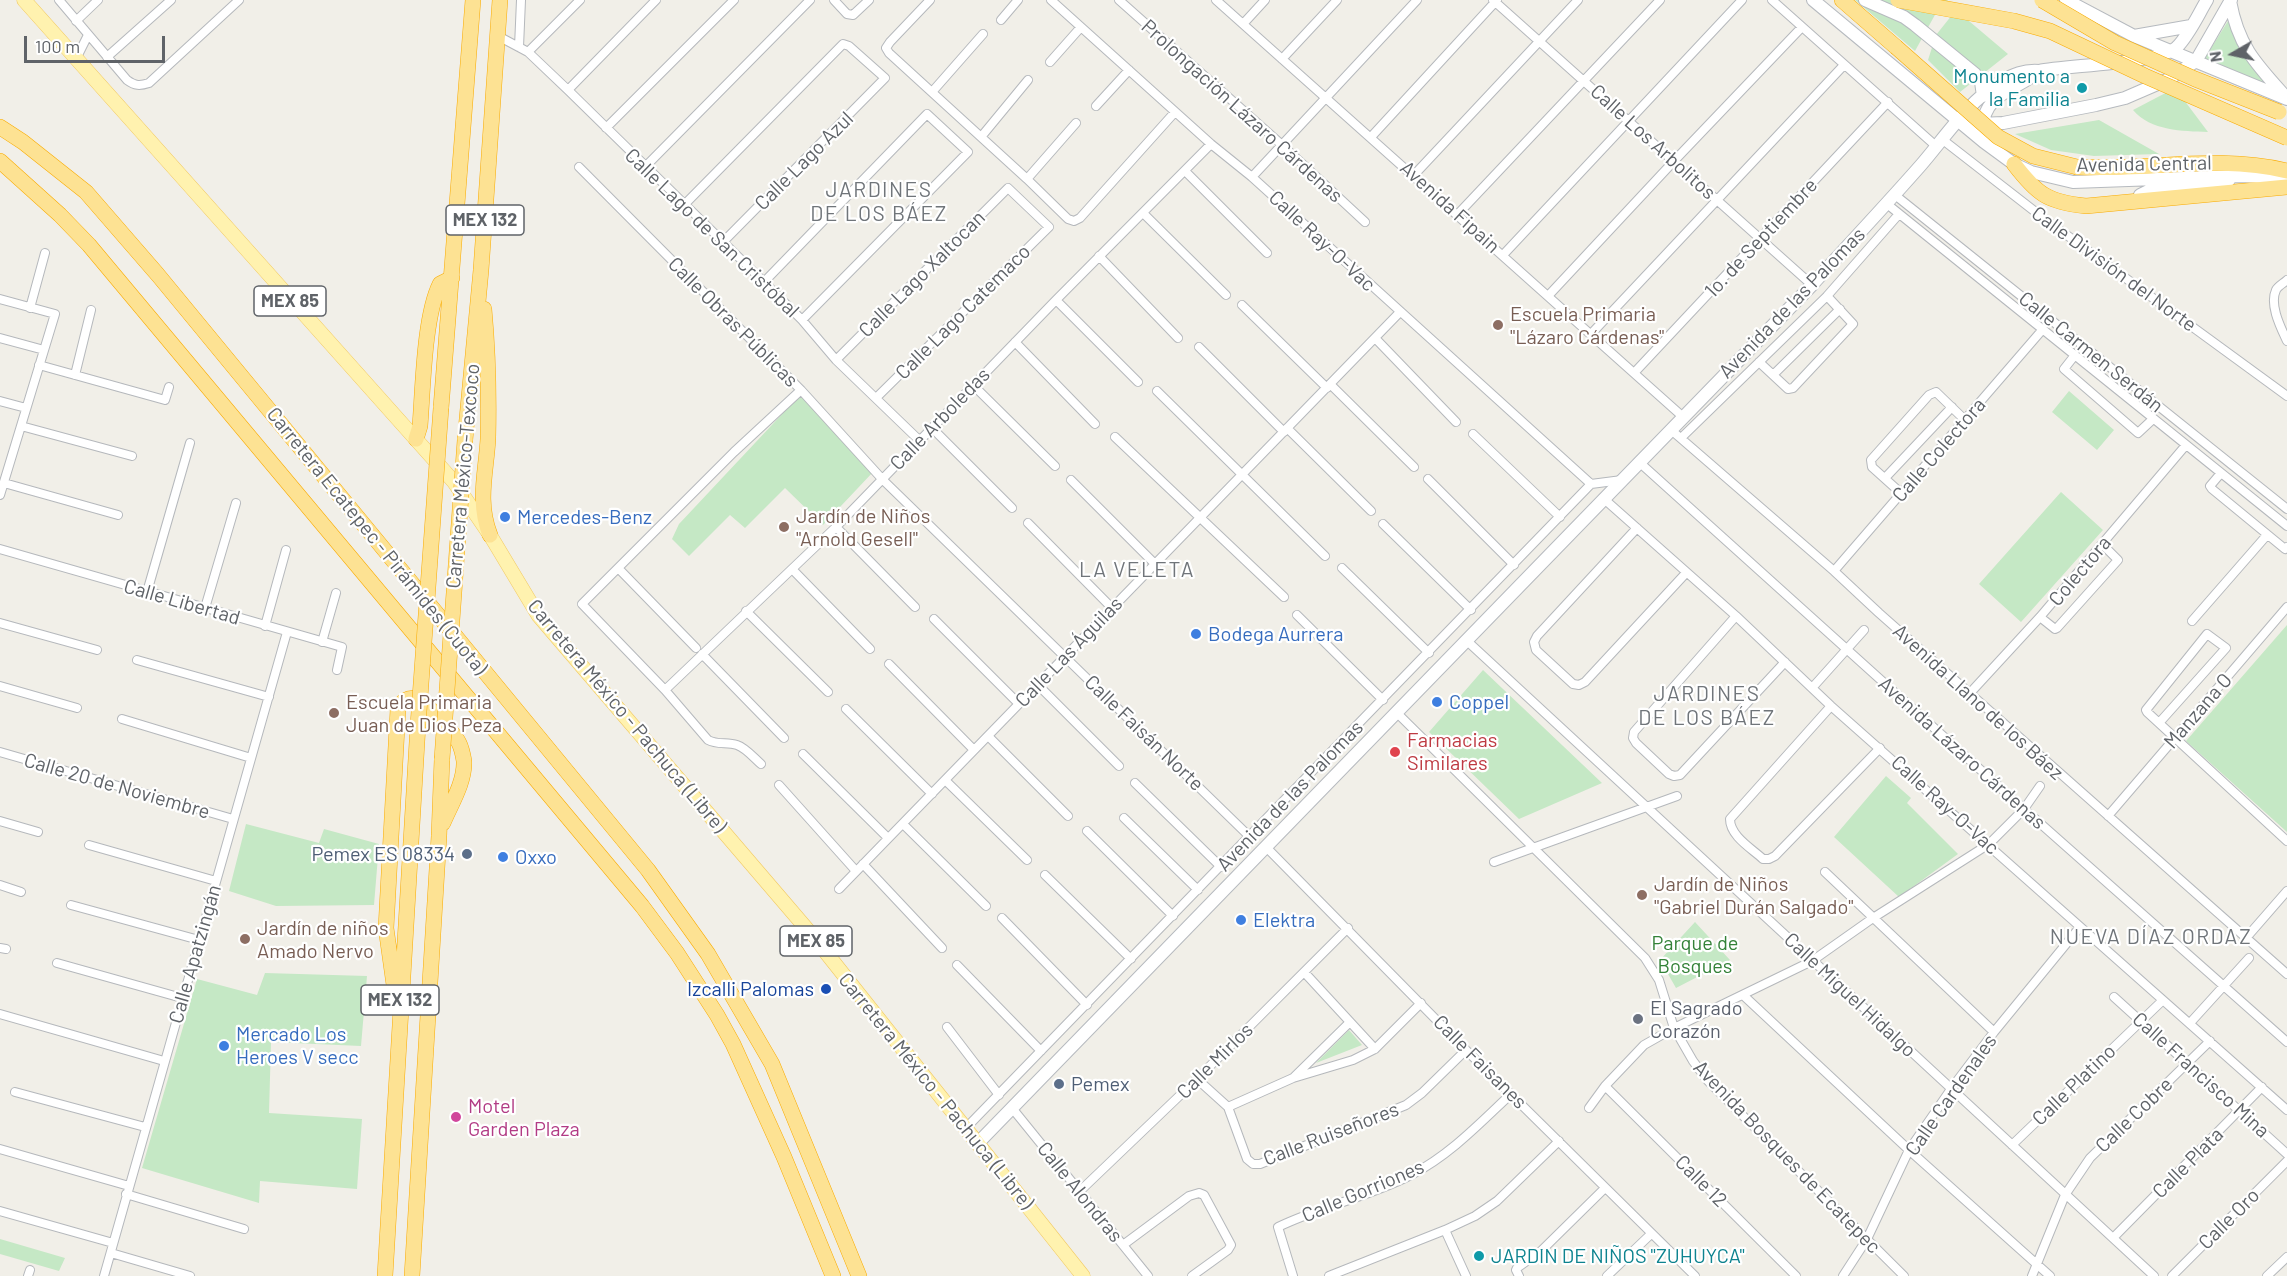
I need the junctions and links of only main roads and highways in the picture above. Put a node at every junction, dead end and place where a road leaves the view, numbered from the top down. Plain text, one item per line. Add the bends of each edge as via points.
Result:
1 (24, 0) edge
2 (500, 0) edge
3 (1813, 0) edge
4 (1842, 0) edge
5 (1865, 0) edge
6 (1898, 0) edge
7 (2042, 0) edge
8 (2066, 0) edge
9 (2207, 0) edge
10 (2230, 0) edge
11 (471, 2) edge
12 (2188, 31) junction
13 (2134, 36) junction
14 (2204, 45) junction
15 (2170, 52) junction
16 (2141, 59) junction
17 (2196, 61) junction
18 (2039, 71) junction
19 (1983, 96) junction
20 (2125, 98) junction
21 (2285, 106) edge
22 (1957, 120) junction
23 (1983, 124) junction
24 (0, 127) edge
25 (2287, 138) edge
26 (1984, 142) junction
27 (0, 161) edge
28 (2014, 164) junction
29 (2287, 171) edge
30 (2239, 176) junction
31 (2287, 182) edge
32 (2287, 187) edge
33 (2140, 195) junction
34 (2185, 196) junction
35 (452, 278) junction
36 (480, 283) junction
37 (416, 439) junction
38 (490, 535) junction
39 (439, 831) junction
40 (399, 1011) junction
41 (977, 1144) junction
42 (385, 1276) edge
43 (412, 1276) edge
44 (833, 1276) edge
45 (859, 1276) edge
46 (1083, 1276) edge

1 - 37 main road, Carretera México - Pachuca (Libre) / MEX 85
2 - 36 highway, Carretera México-Texcoco / MEX 132
3 - 22 main road
4 - 29 highway, Avenida Central, bridge via 1998,137 2033,156 2077,167 2247,164
5 - 19 main road via 1915,25 1975,75 1981,82
6 - 25 highway, bridge via 2050,31
7 - 21 highway, bridge via 2115,43 2195,79
8 - 13 main road
9 - 12 main road
10 - 14 main road
10 - 21 main road via 2247,52
11 - 35 highway, Carretera México-Texcoco / MEX 132
12 - 13 main road
12 - 14 main road
12 - 15 main road
13 - 15 main road
13 - 16 main road
14 - 17 main road
15 - 16 main road, Avenida de las Palomas
15 - 17 main road
16 - 18 main road, Avenida de las Palomas
16 - 20 main road via 2139,77
17 - 20 main road via 2169,79
17 - 21 main road
18 - 19 main road, Avenida de las Palomas via 2025,70 2011,76
18 - 23 main road via 1996,97
19 - 22 main road, Avenida de las Palomas
20 - 23 main road
22 - 23 main road
22 - 26 main road
22 - 41 main road, Avenida de las Palomas via 1812,285
23 - 26 main road
24 - 45 highway, Carretera Ecatepec - Pirámides (Cuota) via 86,192 648,870 708,954 772,1064
26 - 28 main road
27 - 44 highway, Carretera Ecatepec - Pirámides (Cuota) via 89,245 642,906 677,953 733,1044
28 - 30 main road via 2073,182
28 - 33 highway via 2039,184 2064,196
28 - 34 highway via 2033,188 2066,204 2086,206
30 - 31 main road
30 - 33 main road via 2215,185 2150,190
32 - 34 highway
33 - 34 highway
35 - 37 highway via 440,284 431,310
35 - 40 highway, Carretera México-Texcoco / MEX 132, bridge
36 - 38 highway via 488,364 488,437 482,498
36 - 39 highway, Carretera México-Texcoco / MEX 132, bridge via 465,440
37 - 38 main road, Carretera México - Pachuca (Libre) / MEX 85 via 454,482
38 - 41 main road, Carretera México - Pachuca (Libre) / MEX 85 via 538,615 812,935
39 - 40 highway via 462,778 462,752 452,733 420,701 410,699 398,709 386,928
39 - 43 highway, Carretera México-Texcoco / MEX 132
40 - 42 highway, Carretera México-Texcoco / MEX 132
41 - 46 main road, Carretera México - Pachuca (Libre) / MEX 85

